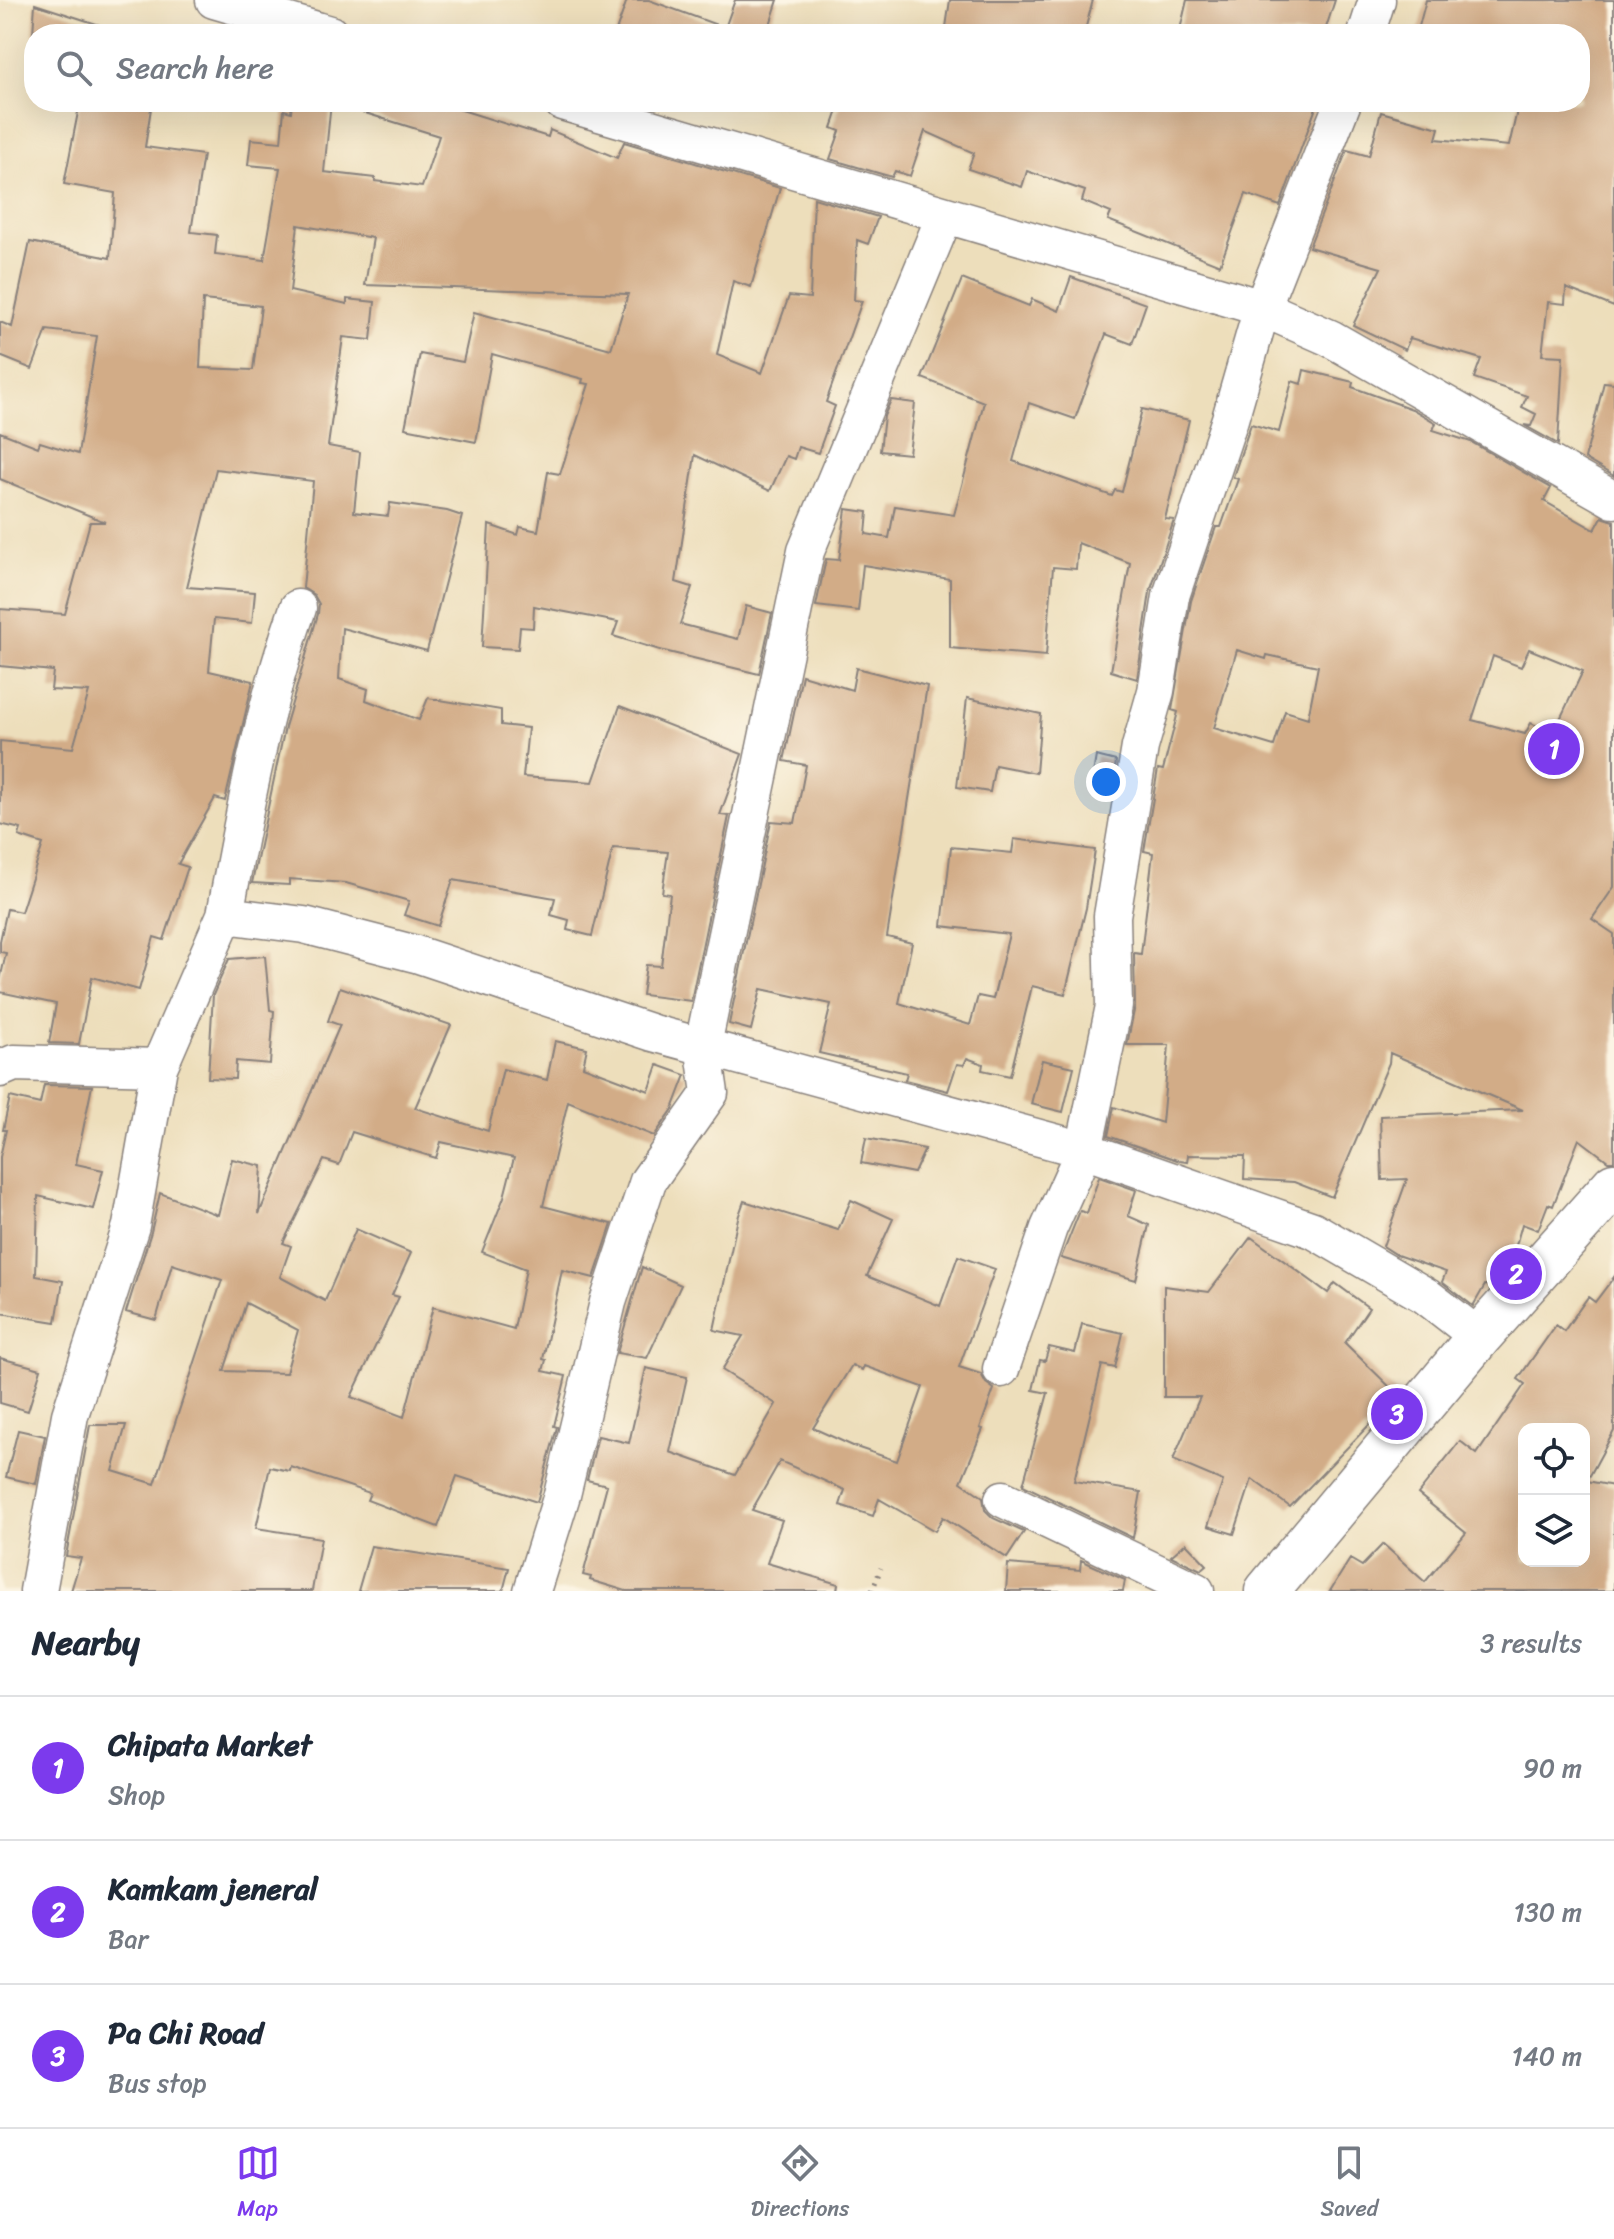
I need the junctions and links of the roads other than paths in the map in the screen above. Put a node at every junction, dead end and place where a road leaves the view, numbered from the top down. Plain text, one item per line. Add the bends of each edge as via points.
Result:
1 (214, 0) edge
2 (1377, 0) edge
3 (296, 24) edge
4 (1369, 24) edge
5 (596, 112) edge
6 (1339, 112) edge
7 (945, 215) junction
8 (1262, 308) junction
9 (1614, 500) edge
10 (298, 608) dead end
11 (225, 915) junction
12 (703, 1045) junction
13 (159, 1067) junction
14 (0, 1069) edge
15 (1084, 1150) junction
16 (1614, 1185) edge
17 (1479, 1337) junction
18 (1001, 1369) dead end
19 (1003, 1499) dead end
20 (38, 1591) edge
21 (532, 1591) edge
22 (1196, 1591) edge
23 (1267, 1591) edge

1 - 3 street
2 - 4 street
5 - 7 street
6 - 8 street
7 - 8 street
7 - 12 street via 806,551
8 - 9 street via 1330,338
8 - 15 street via 1171,596 1114,901 1114,1006
10 - 11 street via 248,789
11 - 12 street via 304,925 416,954
11 - 13 street
12 - 15 street
12 - 21 street via 710,1093 648,1181 608,1302 562,1495
13 - 14 street via 14,1063
13 - 20 street via 131,1226 70,1415
15 - 17 street via 1313,1230 1426,1296
15 - 18 street via 1049,1228
16 - 17 street
17 - 23 street
19 - 22 street

